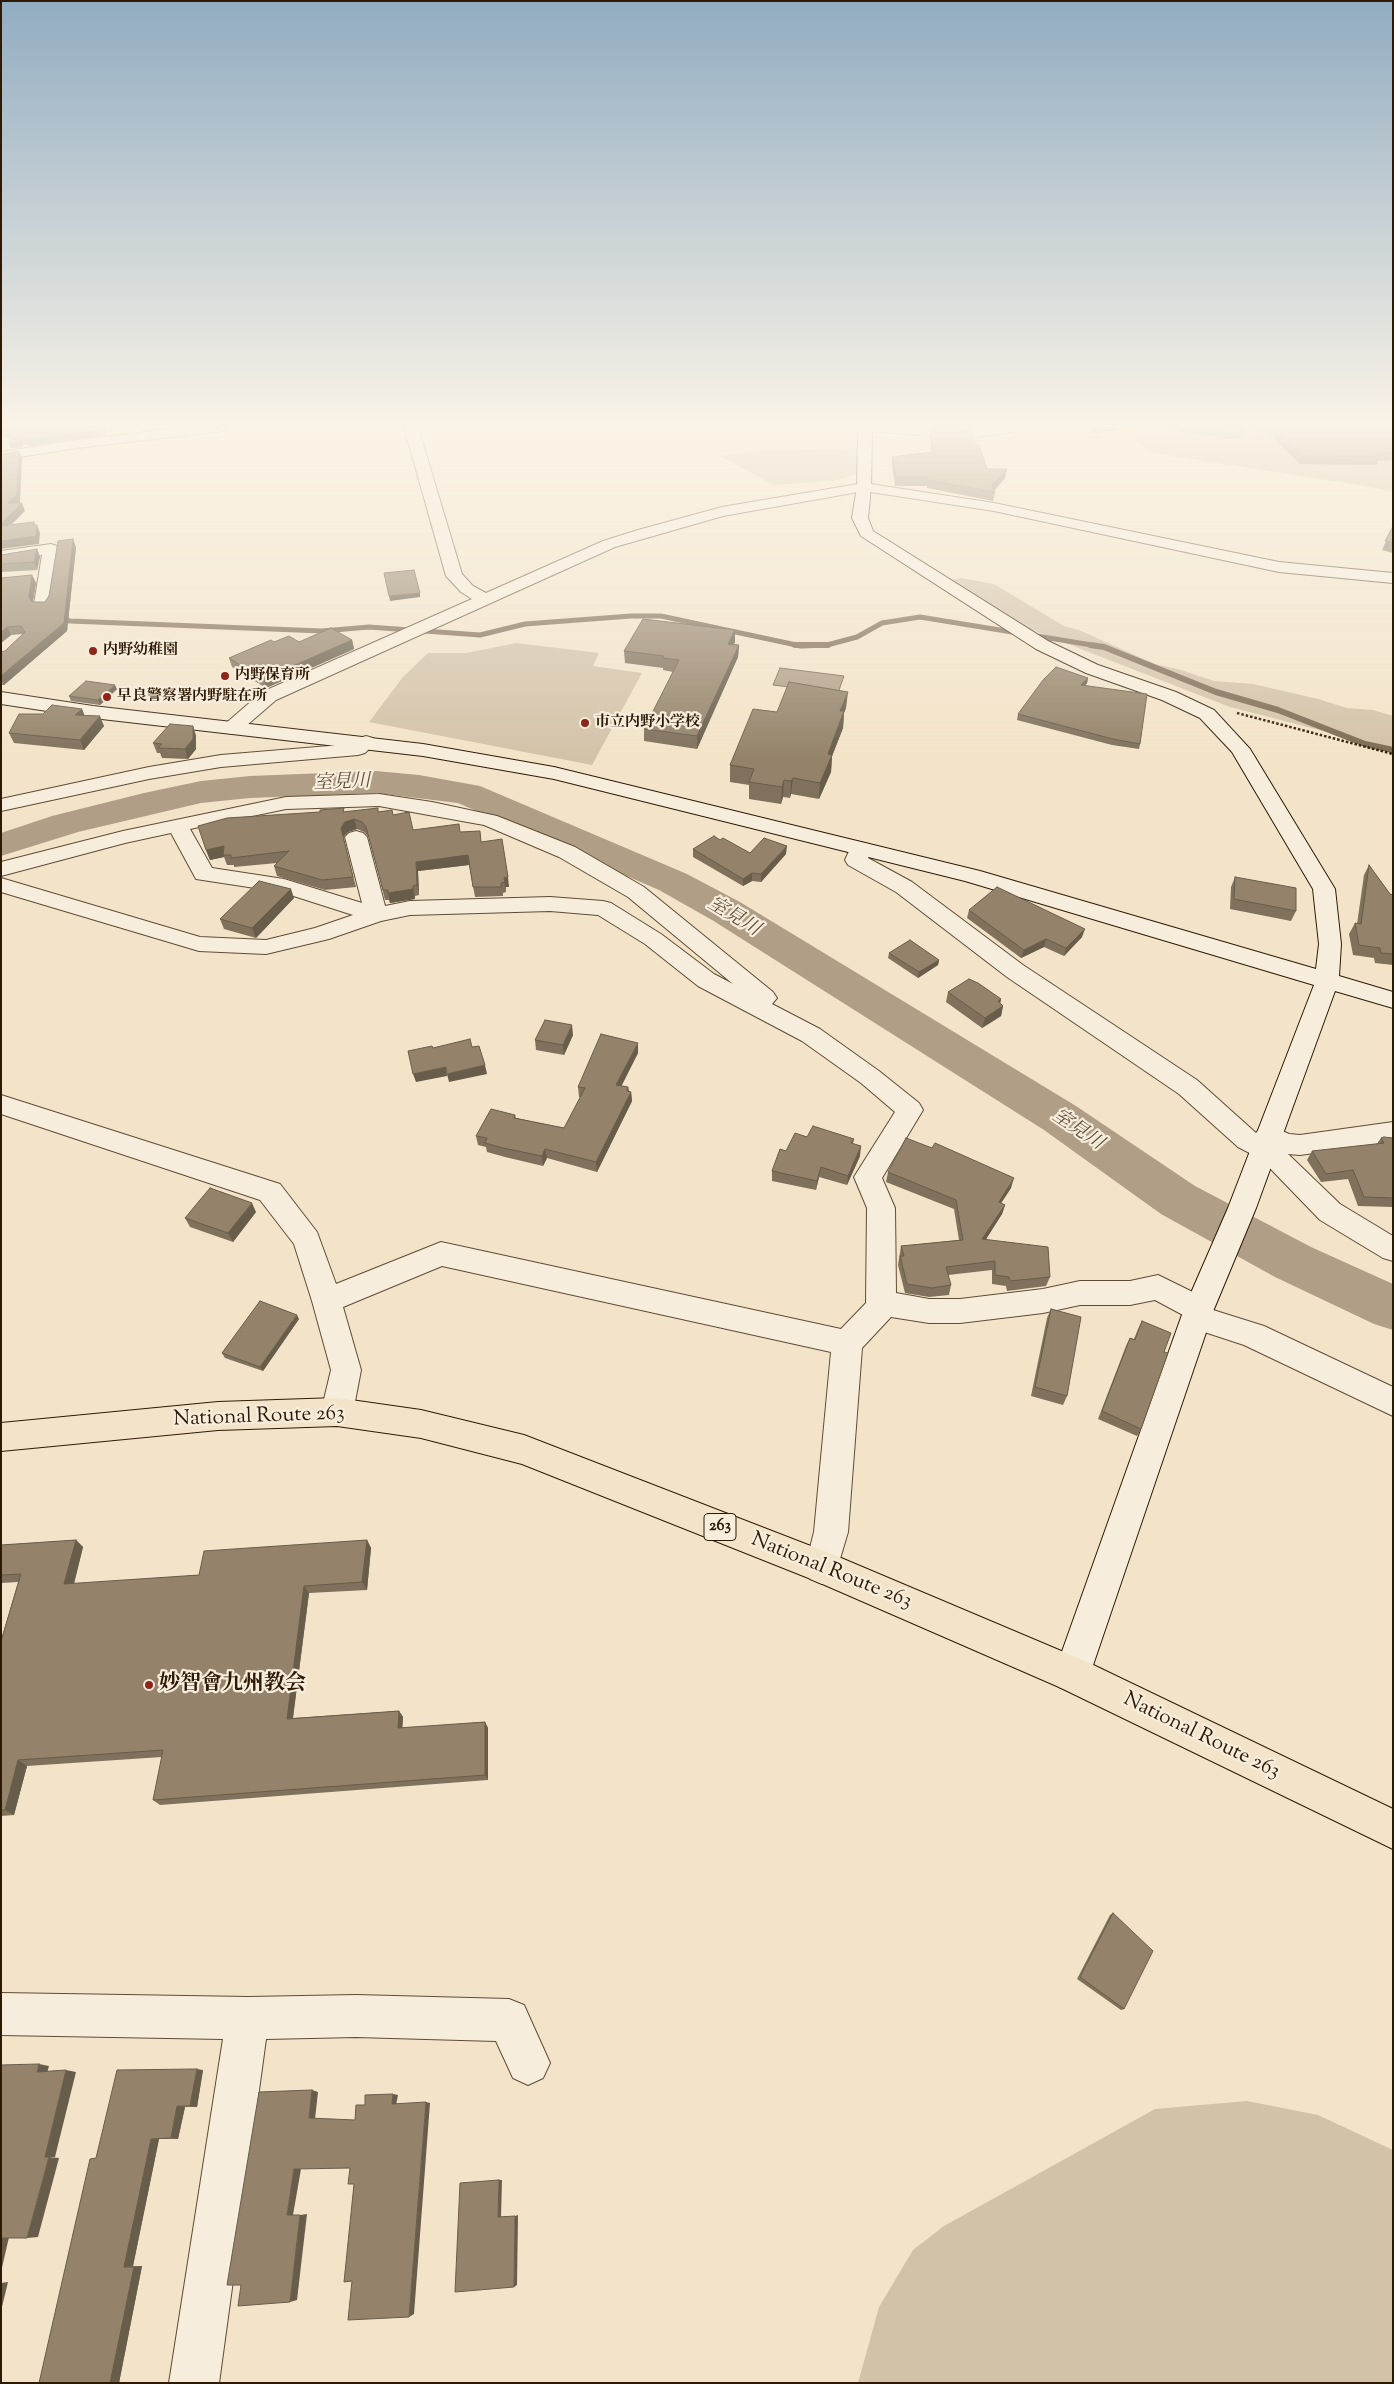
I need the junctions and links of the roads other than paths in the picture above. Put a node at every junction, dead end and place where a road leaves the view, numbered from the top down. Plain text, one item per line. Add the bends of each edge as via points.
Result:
1 (443, 538) edge
2 (625, 538) edge
3 (874, 538) edge
4 (1142, 538) edge
5 (1, 556) edge
6 (46, 576) junction
7 (28, 577) edge
8 (1393, 578) edge
9 (485, 599) junction
10 (42, 604) edge
11 (1, 698) edge
12 (232, 728) junction
13 (366, 742) junction
14 (1, 805) edge
15 (178, 827) junction
16 (356, 837) dead end
17 (861, 850) junction
18 (1, 869) edge
19 (1, 885) edge
20 (376, 915) junction
21 (1327, 982) junction
22 (1393, 1000) edge
23 (811, 1035) junction
24 (1, 1104) edge
25 (1393, 1132) edge
26 (1266, 1142) junction
27 (1393, 1250) edge
28 (881, 1300) junction
29 (327, 1301) junction
30 (1198, 1313) junction
31 (847, 1343) junction
32 (1393, 1402) edge
33 (337, 1412) junction
34 (1, 1437) edge
35 (822, 1567) junction
36 (1072, 1674) junction
37 (1393, 1830) edge
38 (1, 2014) edge
39 (248, 2018) junction
40 (528, 2063) dead end
41 (194, 2383) edge

1 - 9 street via 454,576 467,589
2 - 9 street
3 - 21 street via 1042,645 1085,666 1169,696 1207,714 1240,748 1324,888 1330,944
4 - 8 street via 1279,567
5 - 6 street via 51,549
6 - 7 street
6 - 10 street
9 - 12 street via 269,696
11 - 12 street
12 - 13 street
13 - 14 street via 358,749 221,762 149,773
13 - 17 street via 554,773
15 - 18 street via 123,836
15 - 20 street via 204,874 284,886
15 - 23 street via 286,803 379,800 490,820 567,852 636,892
16 - 20 street
17 - 21 street via 1056,899
17 - 26 street via 856,860 904,887 1015,971 1188,1087 1247,1140
19 - 20 street via 199,944 266,947 322,934
20 - 23 street via 410,908 550,904 603,908 653,939 706,980
21 - 22 street
21 - 26 street
23 - 28 street via 910,1110 868,1176 881,1208
24 - 29 street via 270,1192 307,1240
25 - 26 street via 1300,1145
26 - 27 street via 1270,1152 1330,1212
26 - 30 street
28 - 30 street via 898,1307 960,1311 1080,1293 1130,1293 1158,1287
28 - 31 street via 881,1307
29 - 31 street via 441,1254
29 - 33 street via 346,1370
30 - 32 street via 1253,1335
30 - 36 street
31 - 35 street via 831,1532
33 - 34 highway, National Route 263 / 263 via 218,1416
33 - 35 highway, National Route 263 / 263 via 421,1424 524,1450
35 - 36 highway, National Route 263 / 263
36 - 37 highway, National Route 263 / 263
38 - 39 street
39 - 40 street via 356,2016 508,2020
39 - 41 street

